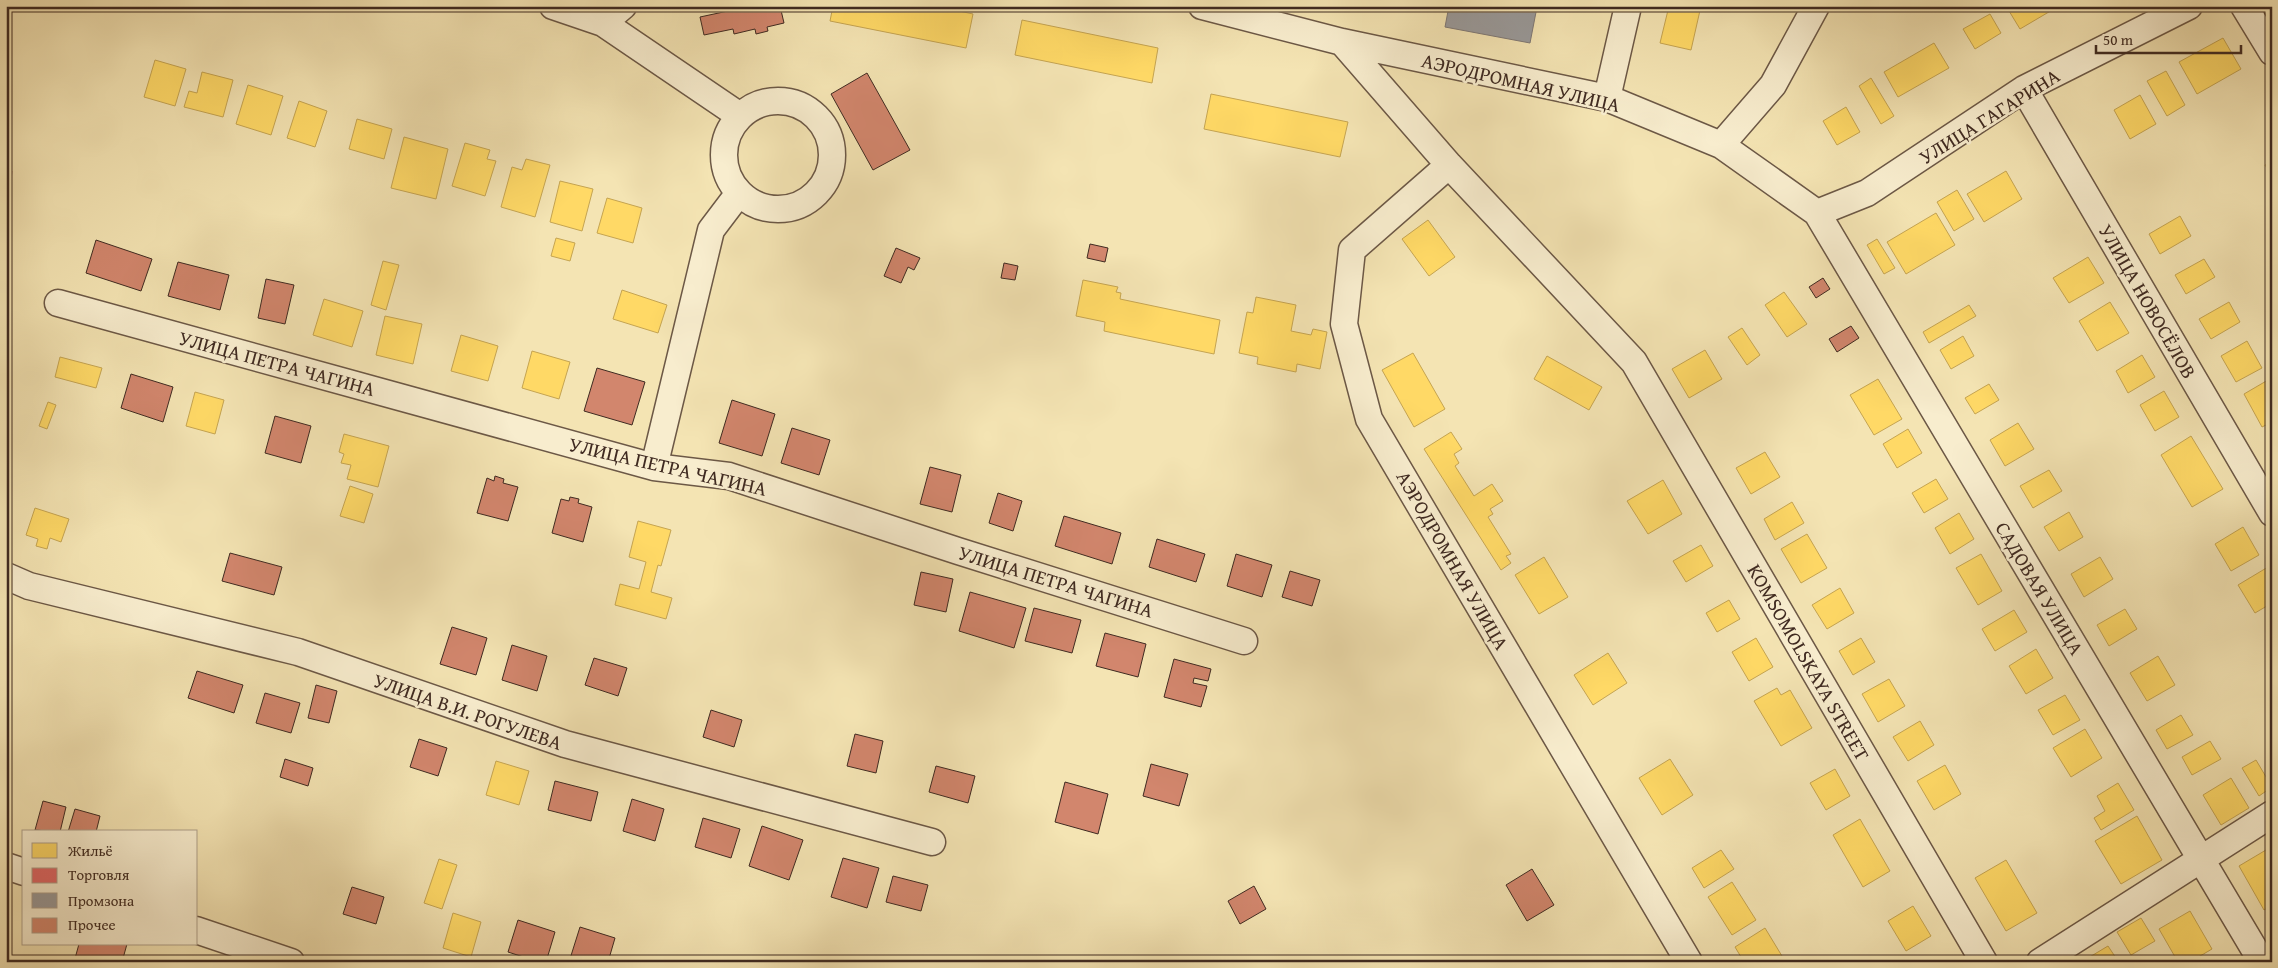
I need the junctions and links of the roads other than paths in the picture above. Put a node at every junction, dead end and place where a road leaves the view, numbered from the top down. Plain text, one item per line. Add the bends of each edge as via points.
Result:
1 (553, 6) edge
2 (623, 6) edge
3 (1202, 6) edge
4 (1628, 6) edge
5 (1816, 6) edge
6 (2189, 6) edge
7 (2244, 6) edge
8 (603, 23) junction
9 (1342, 42) junction
10 (2272, 52) edge
11 (2024, 89) junction
12 (1606, 98) junction
13 (740, 116) junction
14 (1722, 145) junction
15 (1449, 165) junction
16 (739, 193) junction
17 (1817, 213) junction
18 (58, 303) dead end
19 (654, 467) junction
20 (2272, 512) edge
21 (6, 576) edge
22 (1244, 640) dead end
23 (2272, 814) edge
24 (932, 842) dead end
25 (2201, 858) junction
26 (6, 866) edge
27 (22, 871) edge
28 (198, 931) edge
29 (291, 962) edge
30 (1689, 962) edge
31 (1984, 962) edge
32 (2040, 962) edge
33 (2262, 962) edge

1 - 8 street
2 - 8 street
3 - 9 street, АЭРОДРОМНАЯ УЛИЦА
4 - 12 street
5 - 14 street via 1773,84
6 - 11 street, УЛИЦА ГАГАРИНА
7 - 10 street
8 - 13 street
9 - 12 street, АЭРОДРОМНАЯ УЛИЦА
9 - 15 street, KOMSOMOLSKAYA STREET
11 - 17 street, УЛИЦА ГАГАРИНА via 1867,193
11 - 20 street, УЛИЦА НОВОСЁЛОВ
12 - 14 street, АЭРОДРОМНАЯ УЛИЦА
13 - 16 street via 728,133 724,154 727,175
13 - 16 street via 758,104 779,100 800,105 818,117 829,135 833,156 828,177 816,195 798,206 777,210 756,205
14 - 17 street, АЭРОДРОМНАЯ УЛИЦА
15 - 30 street, АЭРОДРОМНАЯ УЛИЦА via 1352,250 1344,324 1369,419
15 - 31 street, KOMSOMOLSKAYA STREET via 1634,362
16 - 19 street via 711,230
17 - 25 street, САДОВАЯ УЛИЦА
18 - 19 street, УЛИЦА ПЕТРА ЧАГИНА
19 - 22 street, УЛИЦА ПЕТРА ЧАГИНА via 729,476
21 - 24 street, УЛИЦА В.И. РОГУЛЕВА via 29,586 298,652 565,744
23 - 25 street
25 - 32 street
25 - 33 street, САДОВАЯ УЛИЦА
26 - 27 street
28 - 29 street

